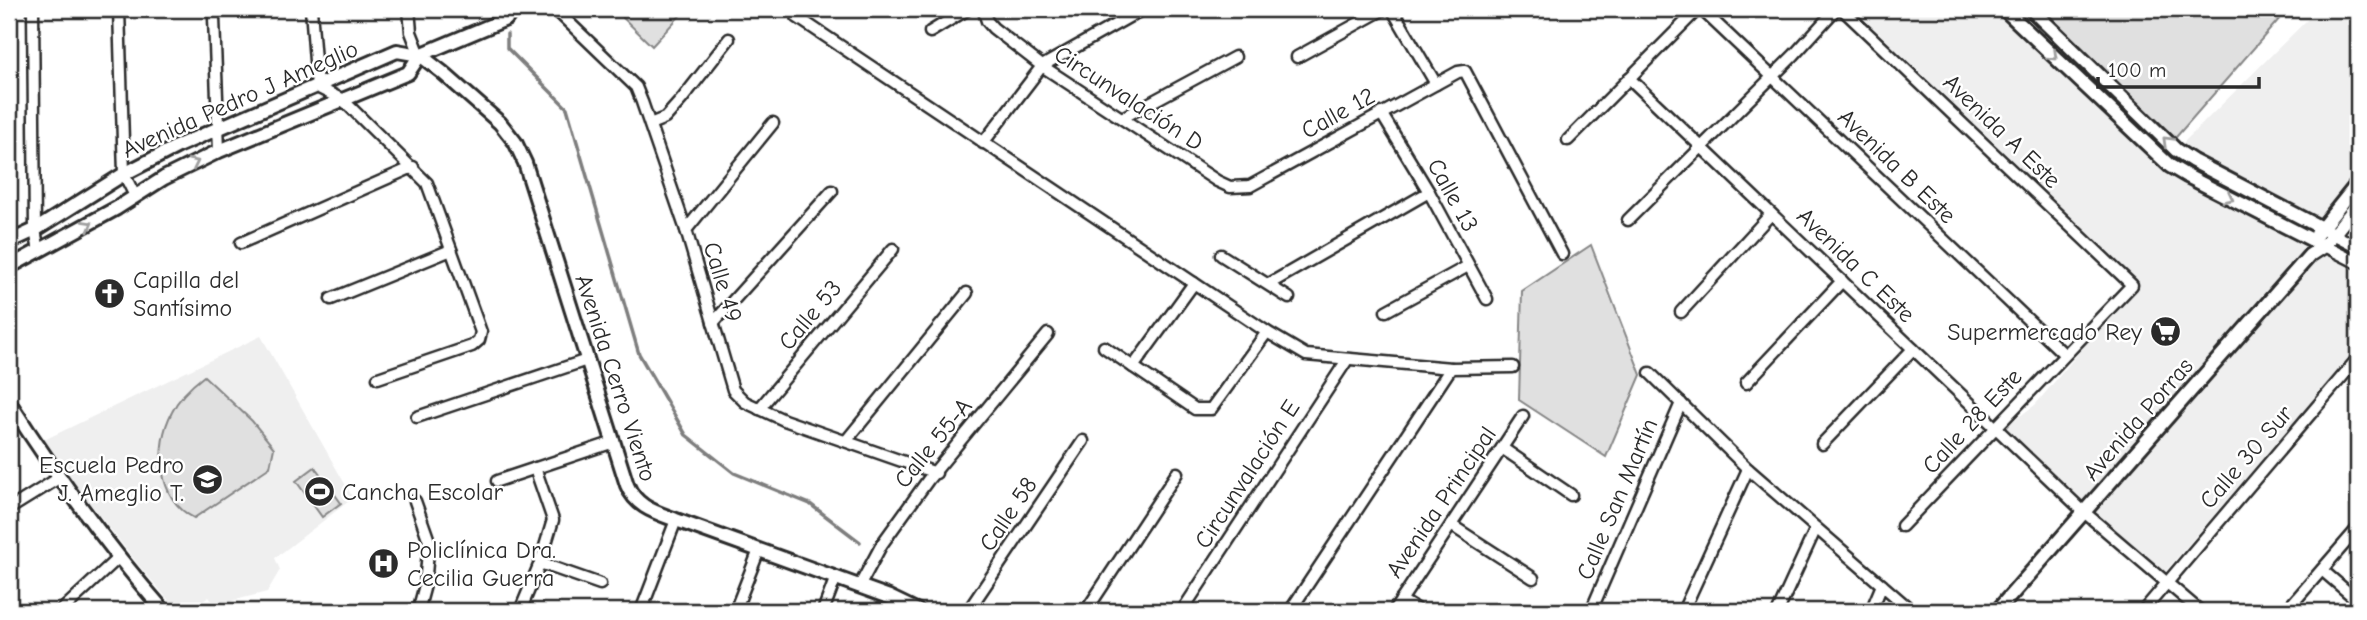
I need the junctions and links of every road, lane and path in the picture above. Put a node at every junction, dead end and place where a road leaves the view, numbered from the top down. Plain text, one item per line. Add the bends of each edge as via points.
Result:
1 (33, 9) edge
2 (119, 9) edge
3 (312, 9) edge
4 (409, 9) edge
5 (539, 9) edge
6 (552, 9) edge
7 (968, 9) edge
8 (983, 9) edge
9 (1143, 9) edge
10 (1384, 9) edge
11 (1392, 9) edge
12 (1699, 9) edge
13 (1836, 9) edge
14 (1842, 9) edge
15 (2004, 9) edge
16 (2031, 9) edge
17 (513, 10) edge
18 (797, 17) dead end
19 (214, 18) dead end
20 (930, 32) dead end
21 (729, 39) dead end
22 (421, 55) junction
23 (1235, 57) dead end
24 (1297, 57) dead end
25 (1042, 66) junction
26 (1773, 76) junction
27 (1629, 78) junction
28 (1436, 84) junction
29 (317, 87) junction
30 (343, 100) junction
31 (1381, 113) junction
32 (1122, 118) junction
33 (773, 123) dead end
34 (650, 124) junction
35 (218, 130) junction
36 (1568, 140) dead end
37 (983, 143) junction
38 (1702, 149) junction
39 (219, 151) junction
40 (413, 167) junction
41 (124, 174) junction
42 (2358, 183) edge
43 (1230, 187) joint
44 (832, 191) dead end
45 (1429, 192) junction
46 (135, 197) junction
47 (2358, 204) edge
48 (1771, 214) junction
49 (1628, 220) dead end
50 (2321, 228) junction
51 (35, 230) junction
52 (686, 230) junction
53 (2333, 234) junction
54 (9, 242) edge
55 (241, 243) dead end
56 (2319, 243) junction
57 (2358, 247) edge
58 (893, 249) dead end
59 (452, 250) junction
60 (39, 251) junction
61 (1562, 254) dead end
62 (1221, 255) dead end
63 (2358, 263) edge
64 (9, 267) edge
65 (1468, 267) junction
66 (1842, 281) junction
67 (1194, 283) junction
68 (1269, 284) junction
69 (2132, 285) joint
70 (967, 293) dead end
71 (1289, 298) dead end
72 (331, 299) dead end
73 (1487, 299) dead end
74 (1387, 312) dead end
75 (1681, 312) dead end
76 (713, 323) junction
77 (1267, 332) junction
78 (1048, 334) dead end
79 (1104, 347) dead end
80 (1913, 348) junction
81 (2064, 354) junction
82 (2358, 358) edge
83 (587, 359) junction
84 (1347, 360) junction
85 (1133, 367) junction
86 (1513, 367) dead end
87 (1451, 368) junction
88 (1650, 373) dead end
89 (378, 378) dead end
90 (1746, 383) dead end
91 (9, 402) edge
92 (1681, 403) junction
93 (759, 409) junction
94 (1523, 416) dead end
95 (417, 417) dead end
96 (1995, 427) junction
97 (846, 441) junction
98 (1083, 441) dead end
99 (614, 442) junction
100 (1822, 444) dead end
101 (1502, 448) junction
102 (535, 468) junction
103 (1748, 469) junction
104 (936, 473) junction
105 (1177, 473) dead end
106 (60, 478) junction
107 (497, 481) dead end
108 (1571, 495) dead end
109 (415, 501) dead end
110 (9, 509) edge
111 (2084, 512) junction
112 (676, 520) junction
113 (1451, 525) junction
114 (1902, 526) dead end
115 (1816, 528) junction
116 (2358, 528) edge
117 (759, 551) junction
118 (118, 558) junction
119 (540, 563) junction
120 (2322, 570) junction
121 (836, 577) junction
122 (1533, 578) dead end
123 (2166, 582) junction
124 (600, 584) dead end
125 (860, 585) junction
126 (1882, 585) junction
127 (1401, 600) junction
128 (2358, 601) edge
129 (914, 610) edge
130 (61, 611) edge
131 (164, 611) edge
132 (418, 611) edge
133 (520, 611) edge
134 (641, 611) edge
135 (736, 611) edge
136 (823, 611) edge
137 (968, 611) edge
138 (1086, 611) edge
139 (1182, 611) edge
140 (1290, 611) edge
141 (1394, 611) edge
142 (1419, 611) edge
143 (1591, 611) edge
144 (1683, 611) edge
145 (1778, 611) edge
146 (1871, 611) edge
147 (1912, 611) edge
148 (1997, 611) edge
149 (2143, 611) edge
150 (2200, 611) edge
151 (2286, 611) edge

1 - 51 street
2 - 41 street
3 - 29 street
4 - 22 street via 411,32
5 - 17 street
6 - 34 street, Calle 49 via 636,87
7 - 20 street
8 - 25 street, Circunvalación D via 993,28
9 - 25 street
10 - 24 street
11 - 28 street
12 - 26 street, Avenida B Este
12 - 27 street
13 - 26 street
14 - 69 street, Avenida A Este
15 -> 56 street via 2170,166
50 -> 16 street via 2176,149
17 - 22 street, Avenida Pedro J Ameglio via 506,19
18 - 37 street
19 - 35 street
21 - 34 street via 665,118
22 - 29 street, Avenida Pedro J Ameglio via 397,51
22 - 30 street, Avenida Pedro J Ameglio via 408,74
22 - 83 street, Avenida Cerro Viento via 515,142 526,163
23 - 32 street
25 - 32 street, Circunvalación D
25 - 37 street
26 - 38 street
26 - 81 street, Avenida B Este
27 - 36 street
27 - 38 street, Avenida C Este
28 - 31 street, Calle 12
28 - 61 street, Calle 12 via 1465,71
29 - 30 street
29 - 35 street, Avenida Pedro J Ameglio
30 - 39 street, Avenida Pedro J Ameglio
30 - 40 street
31 - 43 street, Calle 12 via 1250,186
31 - 45 street, Calle 13
32 - 43 street, Circunvalación D
33 - 52 street
34 - 52 street, Calle 49
35 - 39 street
35 - 41 street, Avenida Pedro J Ameglio
37 - 67 street
38 - 48 street, Avenida C Este
38 - 49 street
46 -> 39 street, Avenida Pedro J Ameglio
40 - 55 street
40 - 59 street via 427,183
41 - 46 street
41 - 51 street, Avenida Pedro J Ameglio
42 - 50 street, Avenida Porras
44 - 76 street
45 - 65 street, Calle 13
45 - 68 street
60 -> 46 street, Avenida Pedro J Ameglio
47 - 53 street, Avenida Porras
48 - 66 street, Avenida C Este
48 - 75 street
50 - 53 street
50 - 56 street, Avenida Porras
51 - 54 street, Avenida Pedro J Ameglio
51 - 60 street
52 - 76 street, Calle 49
53 - 56 street, Avenida Porras
53 - 57 street
56 - 63 street
56 - 111 street, Avenida Porras
58 - 93 street, Calle 53
59 - 72 street
59 - 89 street via 481,332 479,340
60 - 64 street, Avenida Pedro J Ameglio
62 - 68 street
65 - 73 street, Calle 13
65 - 74 street
66 - 80 street, Avenida C Este
66 - 90 street
67 - 77 street
67 - 85 street
68 - 71 street
69 - 81 street, Calle 28 Este
70 - 97 street
76 - 93 street, Calle 49 via 733,390
77 - 84 street via 1306,355
77 - 85 street via 1211,409 1195,409
78 - 104 street, Calle 55-A
79 - 85 street
80 - 96 street, Avenida C Este
80 - 100 street
81 - 96 street, Calle 28 Este
82 - 123 street, Calle 30 Sur
83 - 95 street
83 - 99 street, Avenida Cerro Viento
84 - 87 street
84 - 139 street, Circunvalación E
86 - 87 street
87 - 140 street
88 - 92 street
91 - 106 street
92 - 103 street
92 - 143 street, Calle San Martín
93 - 97 street, Calle 49
94 - 101 street, Avenida Principal
96 - 111 street, Avenida C Este
96 - 114 street, Calle 28 Este
97 - 104 street, Calle 49
98 - 137 street, Calle 58
99 - 102 street
99 - 112 street, Avenida Cerro Viento via 636,501
101 - 108 street
101 - 113 street, Avenida Principal
102 - 107 street
102 - 119 street via 553,520
103 - 115 street
103 - 144 street
104 - 125 street, Calle 55-A via 882,544
105 - 138 street
106 - 110 street
106 - 118 street
109 - 132 street via 429,541
111 - 123 street, Avenida C Este
111 - 148 street, Avenida Porras
112 - 117 street, Avenida Cerro Viento
112 - 134 street
113 - 122 street
113 - 127 street, Avenida Principal
115 - 126 street
115 - 145 street
116 - 120 street
117 - 121 street, Avenida Cerro Viento
117 - 135 street
118 - 130 street
118 - 131 street
119 - 124 street
119 - 133 street
120 - 128 street
120 - 151 street
121 - 125 street, Avenida Cerro Viento
121 - 136 street
123 - 149 street, Calle 30 Sur
123 - 150 street, Avenida C Este
125 - 129 street, Avenida Cerro Viento
126 - 146 street
126 - 147 street
127 - 141 street, Avenida Principal
127 - 142 street

